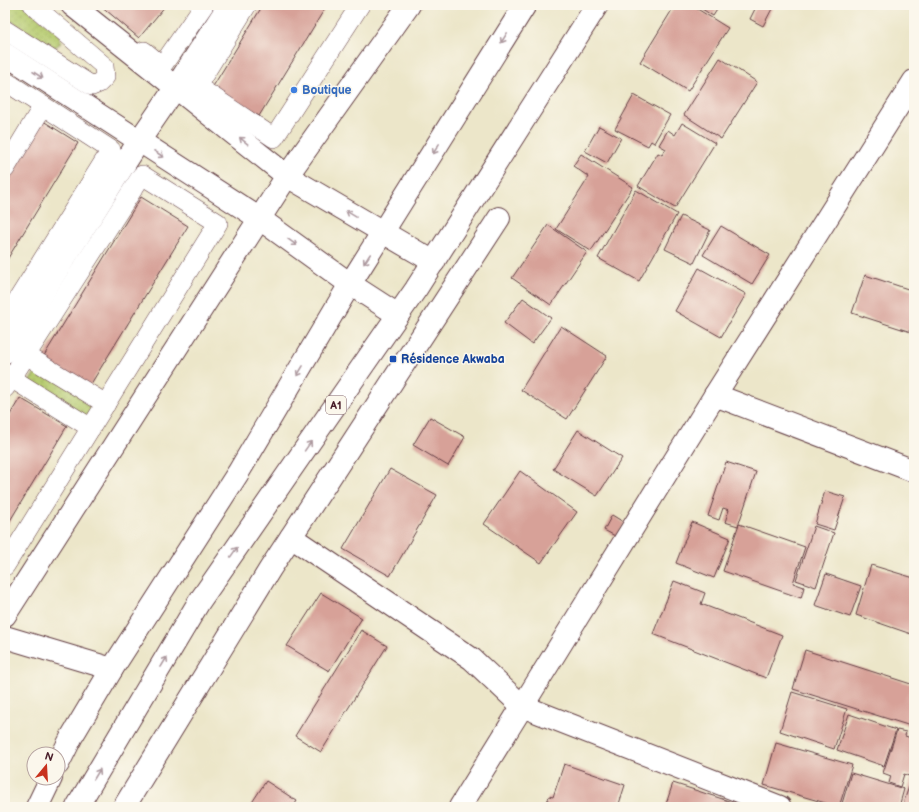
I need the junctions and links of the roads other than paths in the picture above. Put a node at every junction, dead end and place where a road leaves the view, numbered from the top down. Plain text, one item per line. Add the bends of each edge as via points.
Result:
1 (33, 5) edge
2 (72, 5) edge
3 (88, 5) edge
4 (204, 5) edge
5 (229, 5) edge
6 (248, 5) edge
7 (360, 5) edge
8 (409, 5) edge
9 (525, 5) edge
10 (597, 5) edge
11 (5, 30) edge
12 (5, 54) edge
13 (5, 81) edge
14 (914, 82) edge
15 (176, 87) junction
16 (43, 106) junction
17 (139, 141) junction
18 (5, 169) edge
19 (287, 176) junction
20 (499, 218) dead end
21 (260, 219) junction
22 (384, 233) junction
23 (434, 262) junction
24 (350, 284) junction
25 (398, 315) junction
26 (5, 320) edge
27 (16, 354) edge
28 (8, 383) edge
29 (715, 396) junction
30 (106, 404) junction
31 (91, 428) junction
32 (914, 471) edge
33 (291, 537) junction
34 (5, 566) edge
35 (5, 615) edge
36 (5, 637) edge
37 (112, 669) junction
38 (522, 706) junction
39 (66, 748) edge
40 (47, 786) edge
41 (37, 807) edge
42 (77, 807) edge
43 (124, 807) edge
44 (460, 807) edge
45 (780, 807) edge

1 - 11 street via 104,66 105,77 99,83 92,86
2 - 15 street
3 - 4 street via 162,66
5 - 15 street
6 - 7 street via 197,86 274,138
8 - 19 street
9 -> 22 street
10 - 23 street, A1
12 -> 17 street
13 - 16 street
14 - 29 street
15 - 17 street
19 -> 15 street
16 - 18 street
16 - 26 street via 111,150
17 -> 21 street
17 - 27 street
19 - 21 street
22 -> 19 street
20 - 33 street
21 -> 24 street
21 - 35 street
22 - 23 street
22 -> 24 street
23 - 25 street, A1
24 - 25 street
24 -> 37 street via 238,473
42 -> 25 street, A1 via 200,602
27 - 28 street
27 - 30 street
27 - 30 street via 142,175 218,223
28 - 31 street
29 - 32 street
29 - 38 street
30 - 31 street
31 - 34 street
33 - 38 street via 472,659
33 - 43 street
36 - 37 street
37 - 39 street
38 - 44 street
38 - 45 street
40 - 41 street

